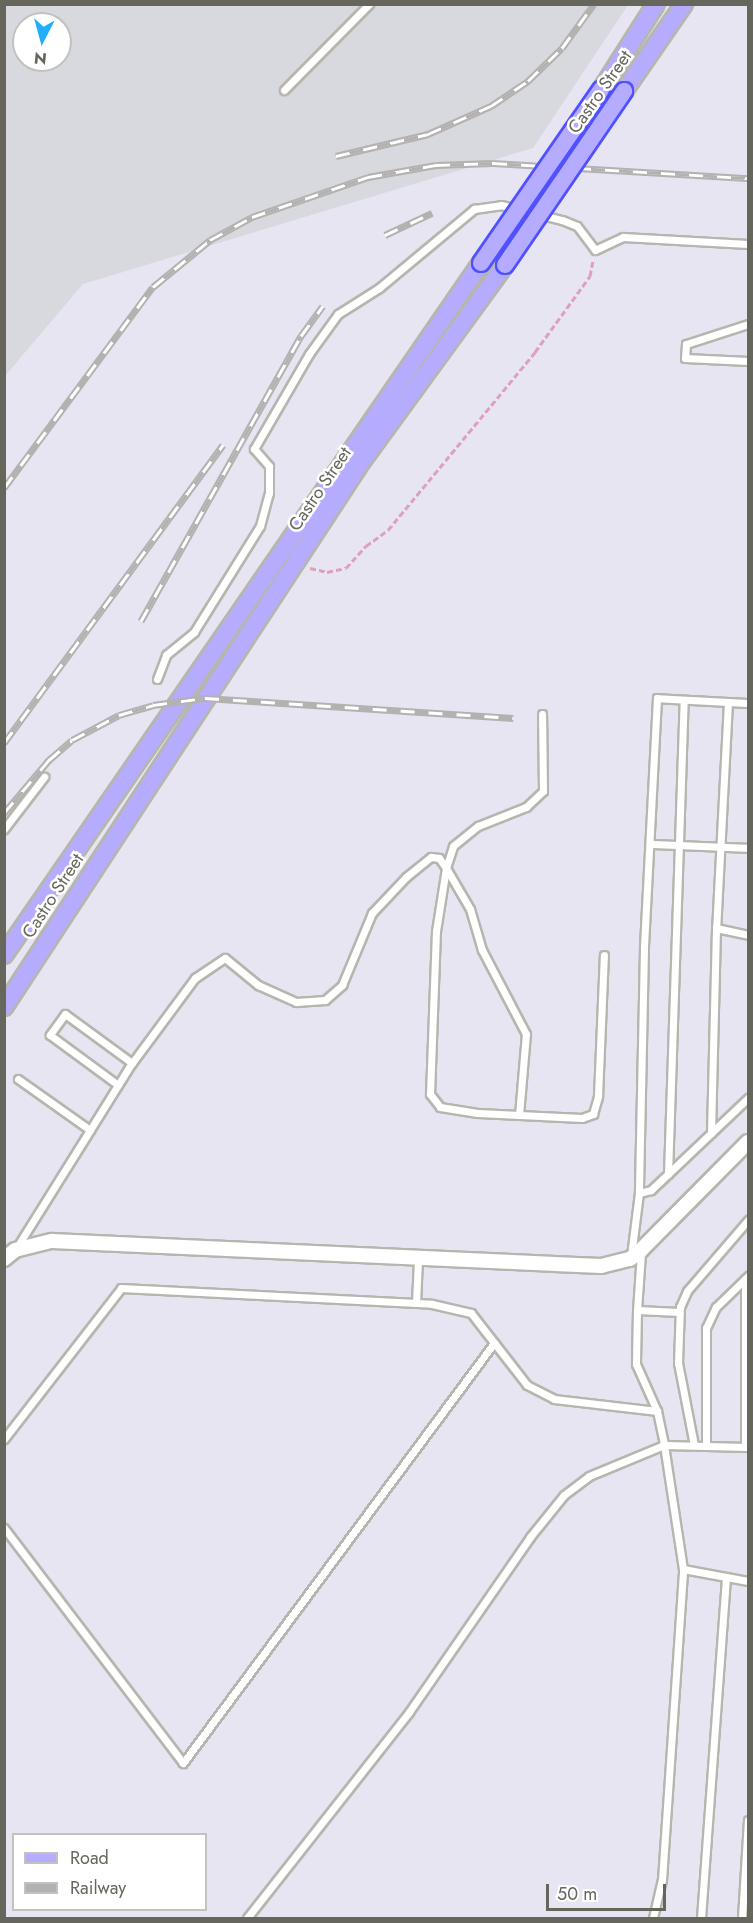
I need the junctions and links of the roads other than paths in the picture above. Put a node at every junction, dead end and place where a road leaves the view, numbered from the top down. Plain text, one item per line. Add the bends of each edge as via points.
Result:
1 (369, 4) edge
2 (656, 4) edge
3 (684, 4) edge
4 (284, 90) dead end
5 (748, 244) edge
6 (748, 324) edge
7 (748, 361) edge
8 (157, 679) dead end
9 (684, 700) junction
10 (728, 702) junction
11 (748, 703) edge
12 (542, 714) dead end
13 (44, 777) dead end
14 (4, 830) edge
15 (650, 844) junction
16 (679, 845) junction
17 (720, 847) junction
18 (748, 848) edge
19 (446, 868) junction
20 (717, 928) junction
21 (748, 934) edge
22 (4, 955) edge
23 (604, 955) dead end
24 (4, 1007) edge
25 (132, 1063) junction
26 (18, 1079) dead end
27 (118, 1085) junction
28 (748, 1098) edge
29 (519, 1115) junction
30 (90, 1130) junction
31 (711, 1133) junction
32 (748, 1142) edge
33 (668, 1174) junction
34 (639, 1193) junction
35 (748, 1220) edge
36 (10, 1254) edge
37 (636, 1254) junction
38 (418, 1259) junction
39 (747, 1278) edge
40 (416, 1303) junction
41 (637, 1310) junction
42 (679, 1312) junction
43 (494, 1343) junction
44 (657, 1411) junction
45 (4, 1439) edge
46 (664, 1444) junction
47 (694, 1446) junction
48 (706, 1446) junction
49 (747, 1447) edge
50 (4, 1528) edge
51 (683, 1569) junction
52 (726, 1577) junction
53 (748, 1581) edge
54 (748, 1820) edge
55 (247, 1918) edge
56 (653, 1918) edge
57 (701, 1918) edge
58 (742, 1918) edge

1 - 4 lane
2 - 22 main road, Castro Street, bridge via 601,90
3 - 24 main road, Castro Street, bridge via 505,265 362,461
5 - 8 lane via 623,237 595,250 577,226 562,220 501,205 474,209 379,288 338,314 309,354 254,449 269,466 269,493 261,526 194,632 166,656
6 - 7 lane via 686,344 685,358
9 - 10 lane
9 - 15 lane via 657,698
9 - 16 lane
10 - 11 lane
10 - 17 lane
12 - 19 lane via 543,791 525,807 478,826 453,846
13 - 14 lane
15 - 16 lane
15 - 34 lane
16 - 17 lane
16 - 33 lane
17 - 18 lane
17 - 20 lane
19 - 25 lane via 439,858 432,857 406,877 372,913 342,985 325,1000 296,1002 258,986 225,958 195,978
19 - 29 lane via 471,909 482,950 526,1034
19 - 29 lane via 436,932 430,1094 440,1107
20 - 21 lane
20 - 31 lane
23 - 29 lane via 598,1096 593,1114 582,1118
25 - 27 lane
25 - 27 lane via 64,1014 50,1035
26 - 30 lane
27 - 30 lane
28 - 31 lane
30 - 36 lane
31 - 33 lane
32 - 37 street
33 - 34 lane via 651,1190
34 - 37 lane
35 - 42 lane via 687,1291
36 - 38 street via 52,1241
37 - 38 street via 601,1266
37 - 41 lane
38 - 40 lane
39 - 48 lane via 716,1307 706,1328
39 - 49 lane
40 - 43 lane via 471,1313
40 - 45 lane via 122,1288
41 - 42 lane
41 - 44 lane via 636,1364
42 - 47 lane via 678,1363
43 - 44 lane via 527,1385 554,1399
43 - 50 lane via 183,1763
44 - 46 lane
46 - 47 lane
46 - 51 lane
46 - 55 lane via 589,1476 564,1495 530,1537 409,1712
47 - 48 lane
48 - 49 lane
51 - 52 lane
51 - 56 lane via 662,1880
52 - 53 lane
52 - 57 lane
54 - 58 lane

